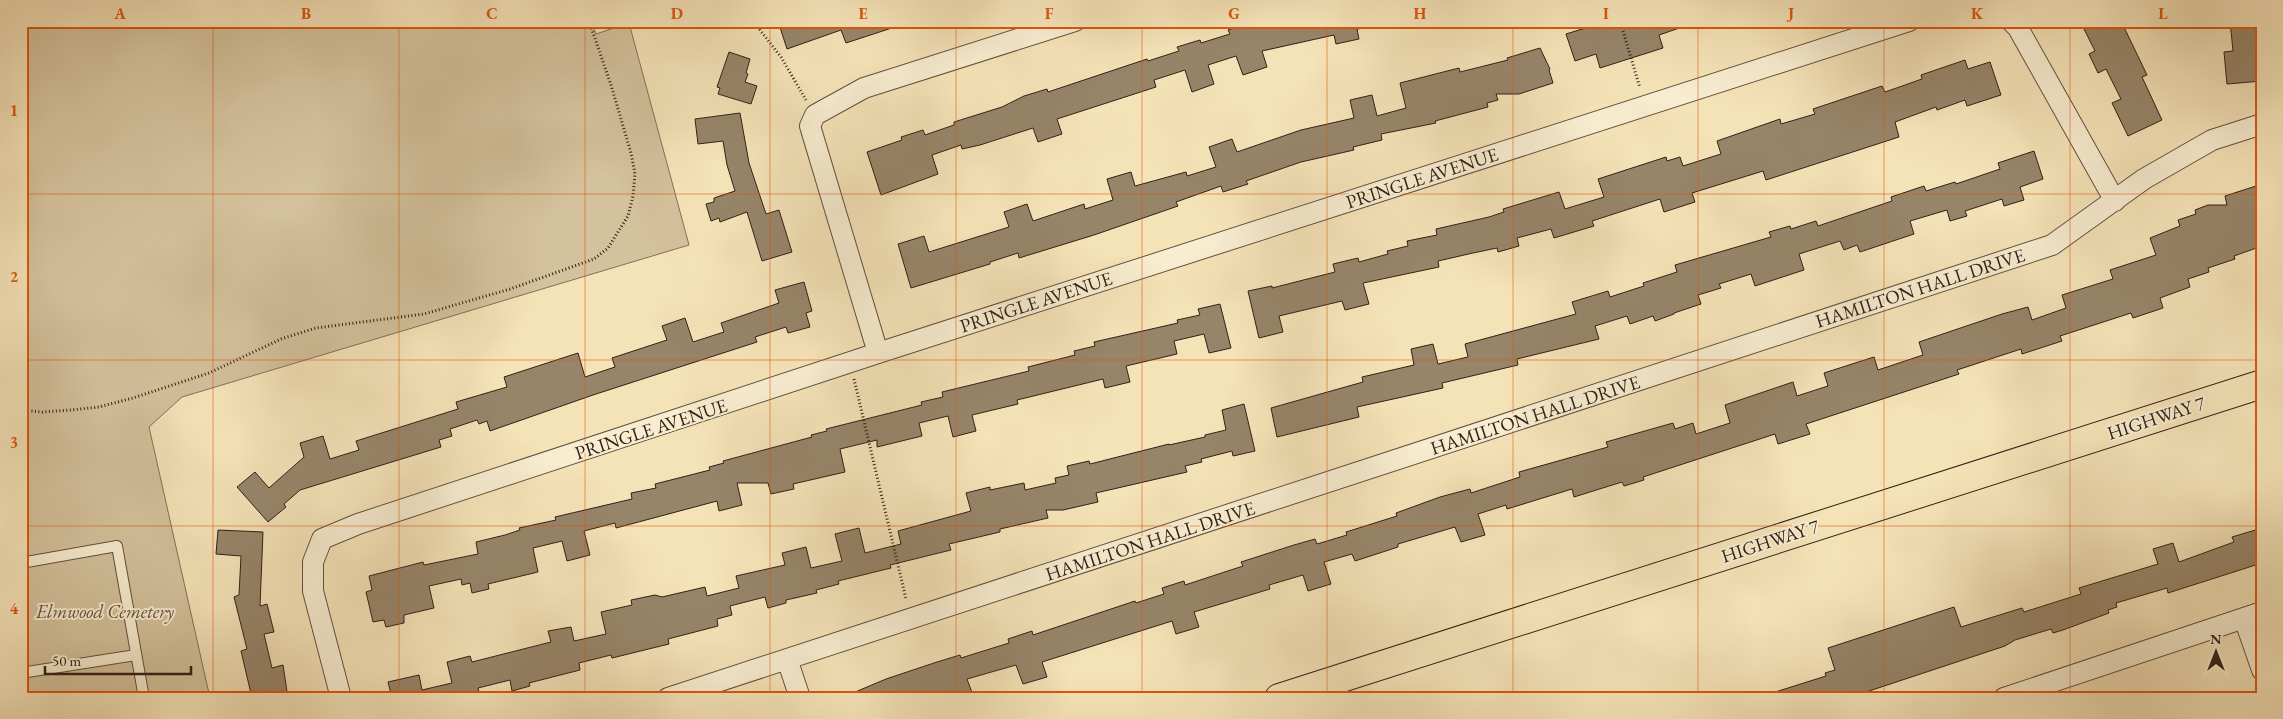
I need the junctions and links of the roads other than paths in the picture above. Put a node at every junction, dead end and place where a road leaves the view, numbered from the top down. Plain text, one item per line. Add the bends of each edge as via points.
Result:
1 (1075, 21) edge
2 (1909, 21) edge
3 (2011, 21) edge
4 (2262, 124) edge
5 (2115, 200) junction
6 (878, 353) junction
7 (2262, 384) edge
8 (21, 563) edge
9 (2253, 615) edge
10 (136, 654) junction
11 (786, 659) junction
12 (2262, 670) edge
13 (21, 673) edge
14 (144, 698) edge
15 (341, 698) edge
16 (668, 698) edge
17 (800, 698) edge
18 (1279, 698) edge
19 (2004, 698) edge

1 - 6 street via 864,88 815,115 810,126
2 - 6 street, PRINGLE AVENUE
3 - 5 street via 2018,28
4 - 5 street, HAMILTON HALL DRIVE via 2212,140 2144,179
5 - 11 street, HAMILTON HALL DRIVE via 2052,245
6 - 15 street, PRINGLE AVENUE via 358,524 322,539 313,562 313,591
7 - 18 main road, HIGHWAY 7
8 - 10 lane via 117,546
9 - 12 street
9 - 19 street
10 - 13 lane
10 - 14 lane
11 - 16 street
11 - 17 street

